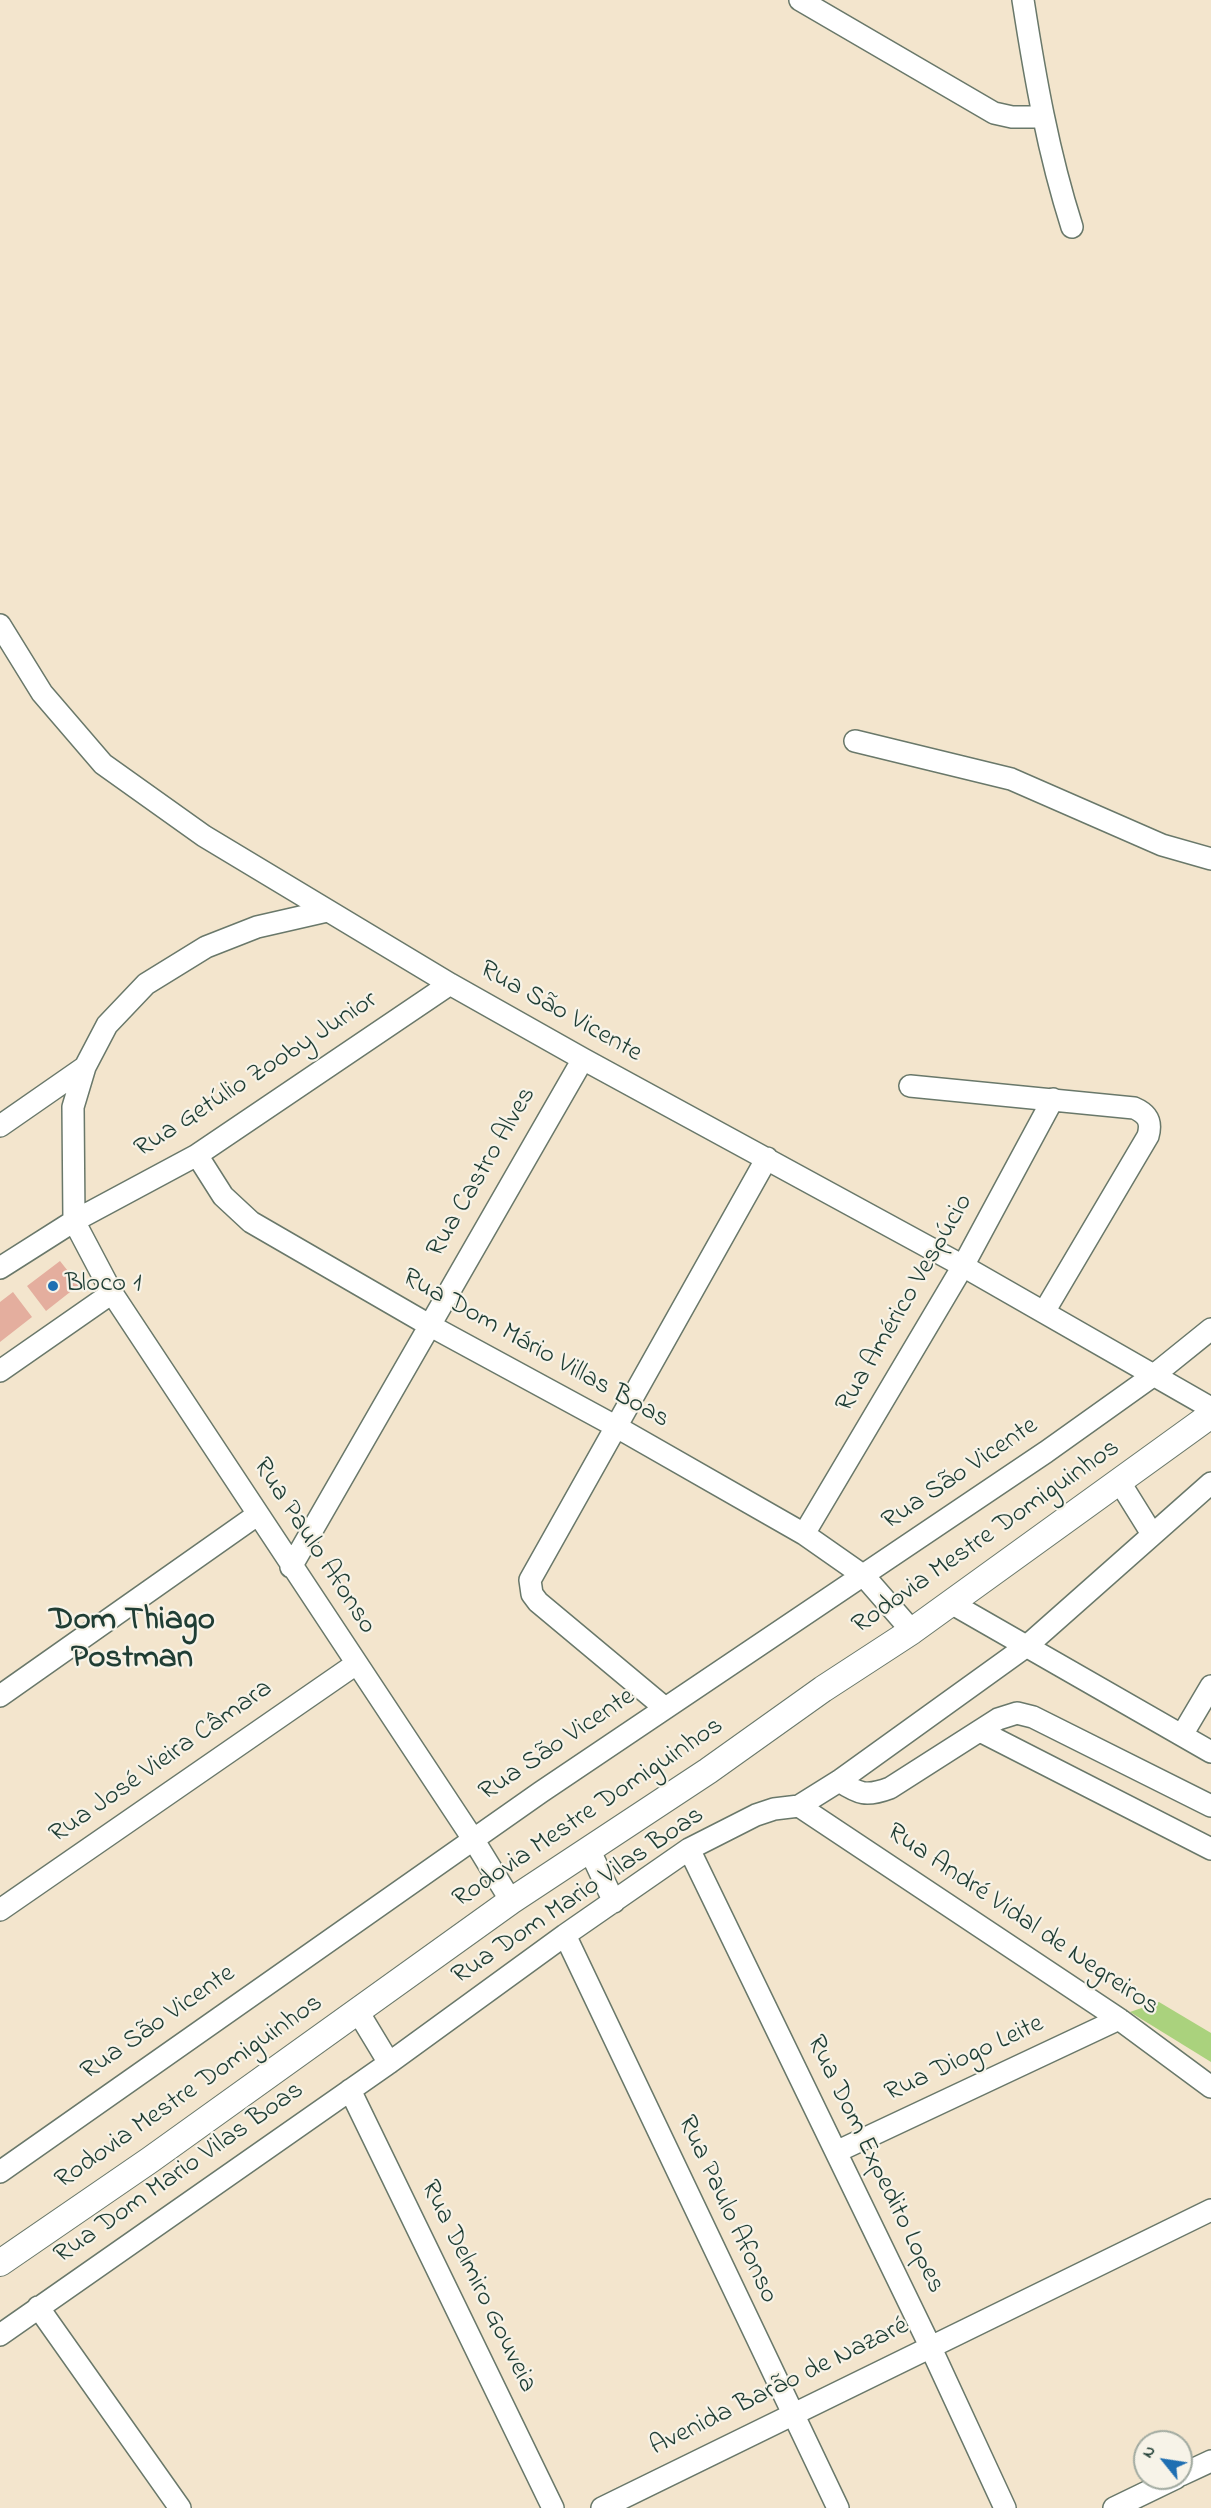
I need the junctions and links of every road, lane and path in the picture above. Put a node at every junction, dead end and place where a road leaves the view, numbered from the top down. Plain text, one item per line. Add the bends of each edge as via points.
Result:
1 (800, 0) edge
2 (1023, 0) edge
3 (1042, 117) junction
4 (1072, 227) dead end
5 (0, 625) edge
6 (855, 741) dead end
7 (1211, 859) edge
8 (327, 911) junction
9 (450, 984) junction
10 (582, 1059) junction
11 (85, 1067) junction
12 (910, 1086) dead end
13 (1053, 1099) junction
14 (0, 1126) edge
15 (197, 1155) junction
16 (767, 1158) junction
17 (74, 1221) junction
18 (963, 1266) junction
19 (0, 1268) edge
20 (112, 1293) junction
21 (1044, 1312) junction
22 (429, 1325) junction
23 (1211, 1329) edge
24 (0, 1371) edge
25 (1154, 1375) junction
26 (1211, 1408) edge
27 (1211, 1415) edge
28 (615, 1426) junction
29 (1119, 1481) junction
30 (1211, 1483) edge
31 (256, 1515) junction
32 (804, 1534) junction
33 (1152, 1534) junction
34 (291, 1567) junction
35 (864, 1576) junction
36 (951, 1603) junction
37 (912, 1631) junction
38 (1028, 1645) junction
39 (356, 1664) junction
40 (1211, 1686) edge
41 (0, 1696) edge
42 (665, 1708) junction
43 (980, 1731) junction
44 (1182, 1735) junction
45 (1211, 1752) edge
46 (839, 1780) junction
47 (799, 1806) junction
48 (1211, 1806) edge
49 (472, 1839) junction
50 (589, 1849) junction
51 (689, 1849) junction
52 (1211, 1849) edge
53 (511, 1901) junction
54 (614, 1902) junction
55 (0, 1910) edge
56 (565, 1935) junction
57 (357, 2010) junction
58 (1119, 2019) junction
59 (389, 2063) junction
60 (1211, 2087) edge
61 (350, 2090) junction
62 (836, 2152) junction
63 (0, 2172) edge
64 (1211, 2210) edge
65 (2, 2258) edge
66 (38, 2307) junction
67 (0, 2335) edge
68 (930, 2346) junction
69 (792, 2415) junction
70 (1211, 2461) edge
71 (1193, 2469) edge
72 (1151, 2490) edge
73 (180, 2508) edge
74 (553, 2508) edge
75 (602, 2508) edge
76 (838, 2508) edge
77 (1005, 2508) edge
78 (1114, 2508) edge

1 - 3 street via 994,113
2 - 3 street
3 - 4 street
5 - 8 street, Rua São Vicente via 42,693 103,764 204,836
6 - 7 street via 1011,778 1162,845
8 - 9 street, Rua São Vicente
8 - 11 street via 257,927 216,943 146,984 107,1025
9 - 10 street, Rua São Vicente
9 - 15 street, Rua Getúlio Zooby Junior
10 - 16 street, Rua São Vicente
10 - 22 street, Rua Castro Alves
11 - 14 street
11 - 17 street via 73,1107
12 - 13 street
13 - 18 street, Rua Américo Vespúcio
13 - 21 street via 1134,1108 1145,1114 1150,1128
15 - 17 street, Rua Getúlio Zooby Junior
15 - 22 street, Rua Dom Mário Villas Boas via 223,1196 251,1222
16 - 18 street, Rua São Vicente
16 - 28 street
17 - 19 street, Rua Getúlio Zooby Junior
17 - 20 street, Rua Paulo Afonso
18 - 21 street, Rua São Vicente
18 - 32 street, Rua Américo Vespúcio
20 - 24 street
20 - 31 street, Rua Paulo Afonso
21 - 25 street, Rua São Vicente
22 - 28 street, Rua Dom Mário Villas Boas
22 - 34 street, Rua Castro Alves
23 - 25 street
25 - 26 street, Rua São Vicente
25 - 35 street, Rua São Vicente
27 - 29 main road, Rodovia Mestre Domiguinhos
28 - 32 street, Rua Dom Mário Villas Boas
28 - 42 street via 530,1580 530,1588 538,1602
29 - 33 street
29 - 36 main road, Rodovia Mestre Domiguinhos
30 - 33 street, Rua Dom Mario Vilas Boas
31 - 34 street, Rua Paulo Afonso
31 - 41 street
32 - 35 street, Rua Dom Mário Villas Boas
33 - 38 street, Rua Dom Mario Vilas Boas
34 - 39 street, Rua Paulo Afonso
35 - 37 street, Rua Dom Mário Villas Boas
35 - 42 street, Rua São Vicente
36 - 37 main road, Rodovia Mestre Domiguinhos
36 - 38 street
37 - 50 main road, Rodovia Mestre Domiguinhos
38 - 44 street
38 - 46 street, Rua Dom Mario Vilas Boas
39 - 49 street, Rua Paulo Afonso
39 - 55 street, Rua José Vieira Câmara
40 - 44 street
42 - 49 street, Rua São Vicente
43 - 46 street via 890,1788 872,1795 854,1791
43 - 48 street via 1017,1713 1033,1717
43 - 52 street
44 - 45 street
46 - 47 street, Rua Dom Mario Vilas Boas
47 - 51 street, Rua Dom Mario Vilas Boas via 756,1815
47 - 58 street, Rua André Vidal de Negreiros
49 - 53 street, Rua Paulo Afonso
49 - 63 street, Rua São Vicente
50 - 53 main road, Rodovia Mestre Domiguinhos
50 - 54 street
51 - 54 street, Rua Dom Mario Vilas Boas
51 - 62 street, Rua Dom Expedito Lopes
53 - 57 main road, Rodovia Mestre Domiguinhos
54 - 56 street, Rua Dom Mario Vilas Boas
56 - 59 street, Rua Dom Mario Vilas Boas
56 - 69 street, Rua Paulo Afonso
57 - 59 street
57 - 65 main road, Rodovia Mestre Domiguinhos via 150,2160
58 - 60 street, Rua André Vidal de Negreiros
58 - 62 street, Rua Diogo Leite
59 - 61 street, Rua Dom Mario Vilas Boas
61 - 66 street, Rua Dom Mario Vilas Boas
61 - 74 street, Rua Delmiro Gouveia
62 - 68 street, Rua Dom Expedito Lopes
64 - 68 street, Avenida Barão de Nazaré
66 - 67 street, Rua Dom Mario Vilas Boas
66 - 73 street
68 - 69 street, Avenida Barão de Nazaré
68 - 77 street, Rua Dom Expedito Lopes
69 - 75 street, Avenida Barão de Nazaré
69 - 76 street, Rua Paulo Afonso
70 - 71 street
72 - 78 street

